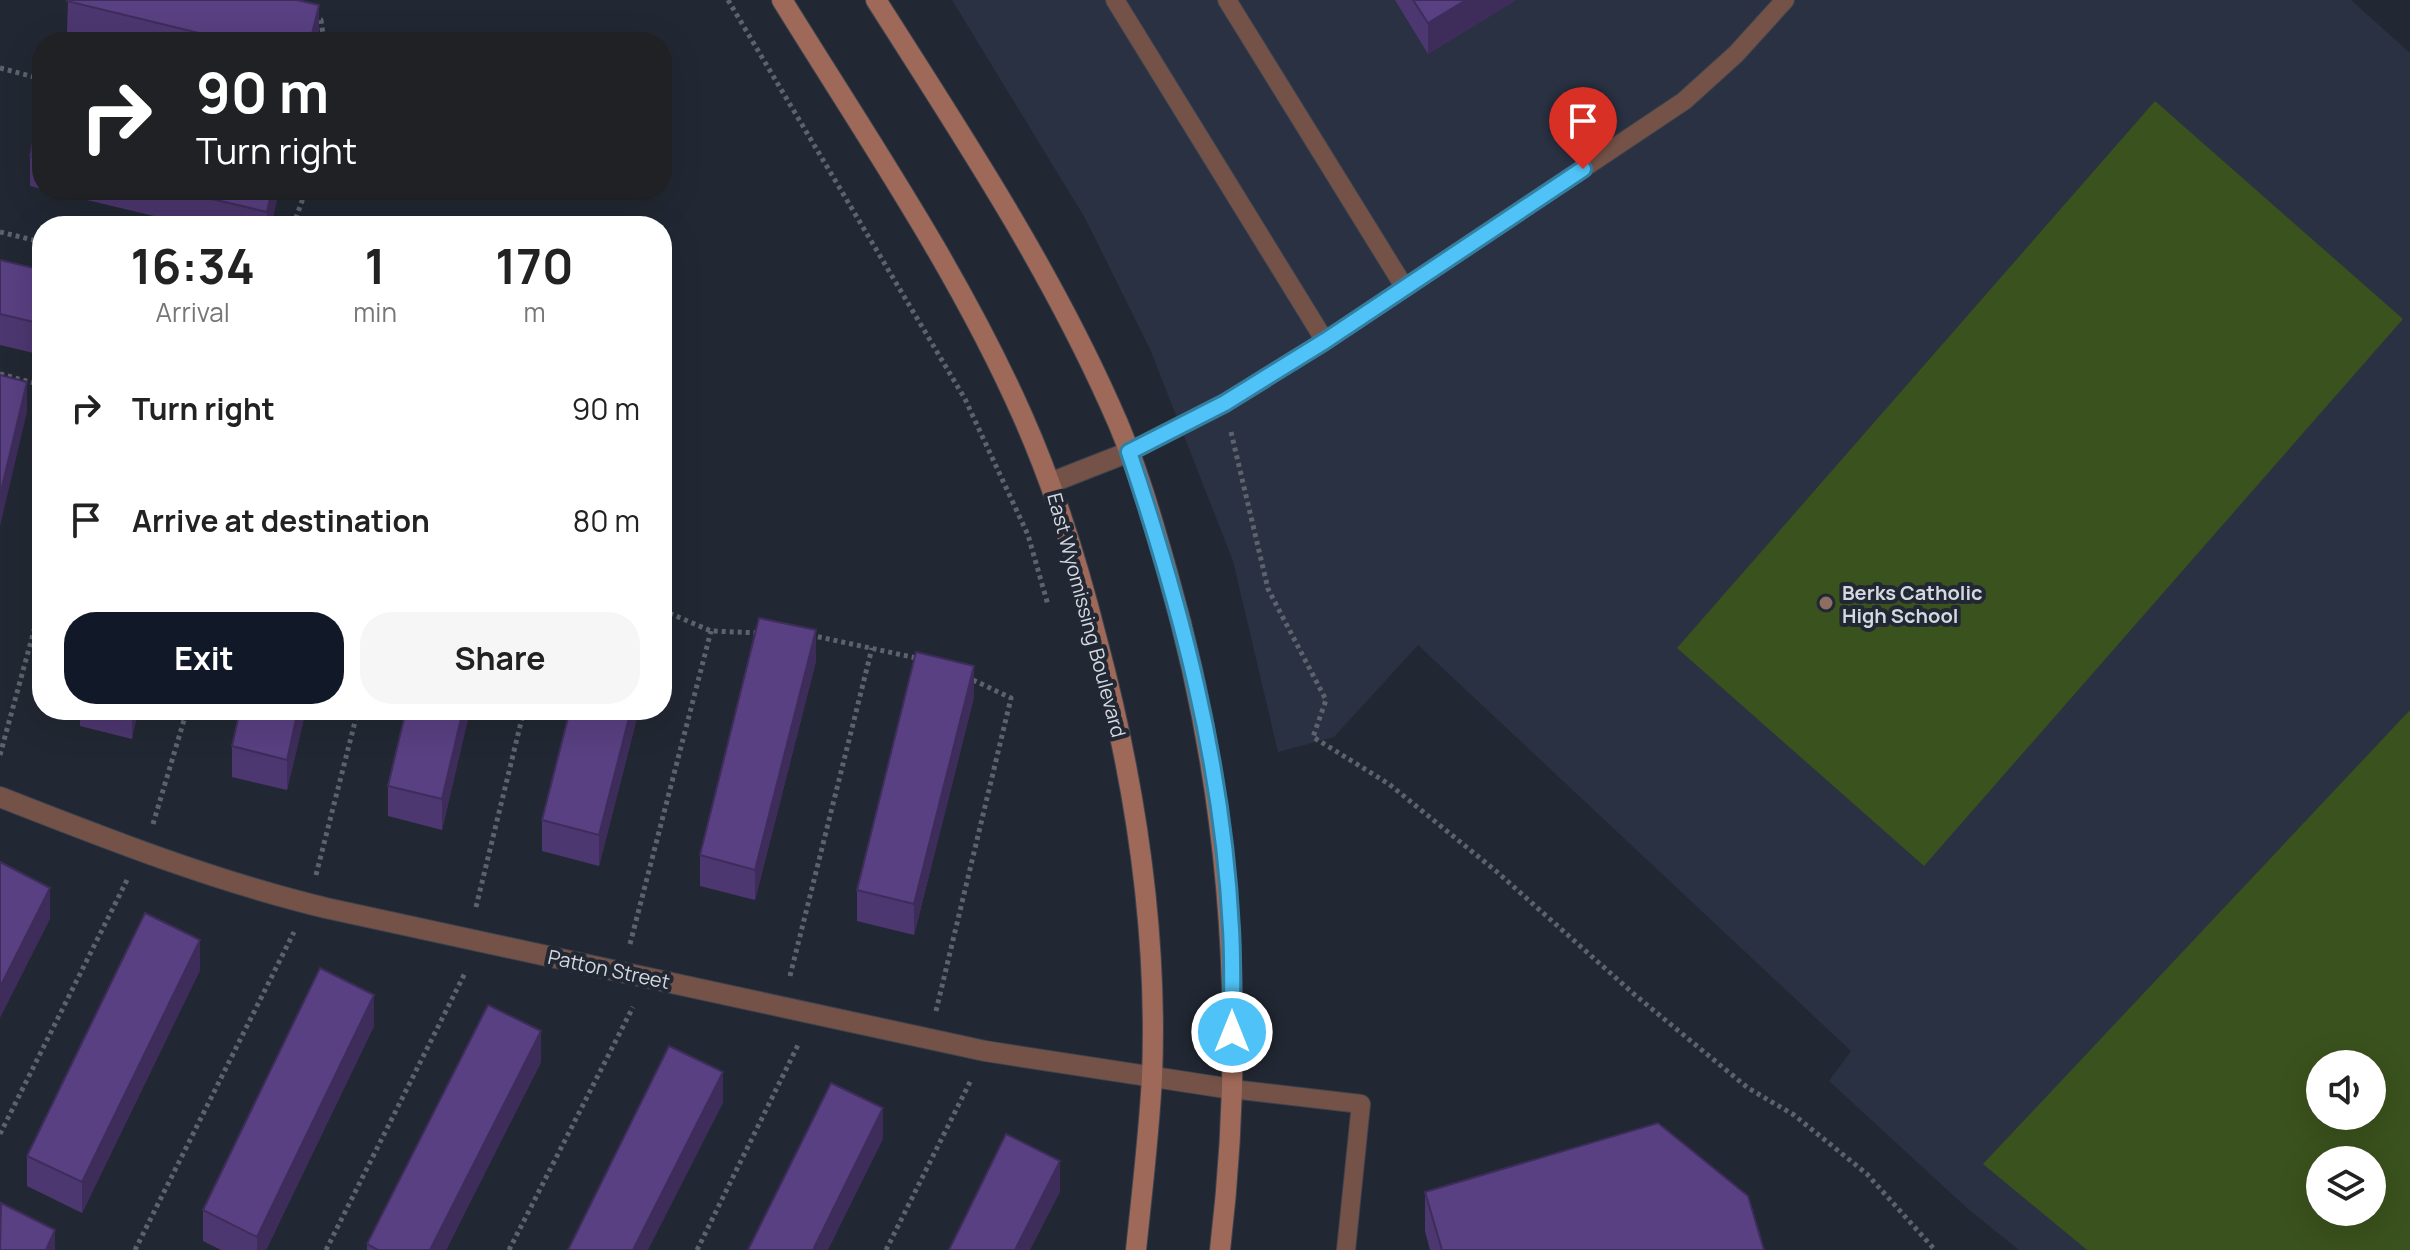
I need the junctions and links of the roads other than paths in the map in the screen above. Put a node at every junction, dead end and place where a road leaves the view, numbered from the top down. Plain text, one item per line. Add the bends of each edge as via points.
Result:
1 (782, 0) edge
2 (876, 0) edge
3 (1115, 0) edge
4 (1227, 0) edge
5 (1785, 0) edge
6 (1405, 288) junction
7 (1325, 341) junction
8 (1129, 452) junction
9 (1050, 483) junction
10 (0, 797) edge
11 (1152, 1075) junction
12 (1232, 1089) junction
13 (1136, 1250) edge
14 (1220, 1250) edge
15 (1346, 1250) edge

1 - 9 street, East Wyomissing Boulevard via 961,293
2 - 8 street via 1035,255
3 - 7 lane
4 - 6 lane
5 - 6 lane via 1684,101
6 - 7 lane
7 - 8 lane via 1225,403
8 - 9 street
8 - 12 street via 1187,641 1219,809 1231,928
9 - 11 street, East Wyomissing Boulevard via 1100,648 1134,800 1147,899
10 - 11 street, Patton Street via 141,852 308,904 985,1051
11 - 12 street, Patton Street
11 - 13 street, East Wyomissing Boulevard
12 - 14 street
12 - 15 lane via 1361,1104

